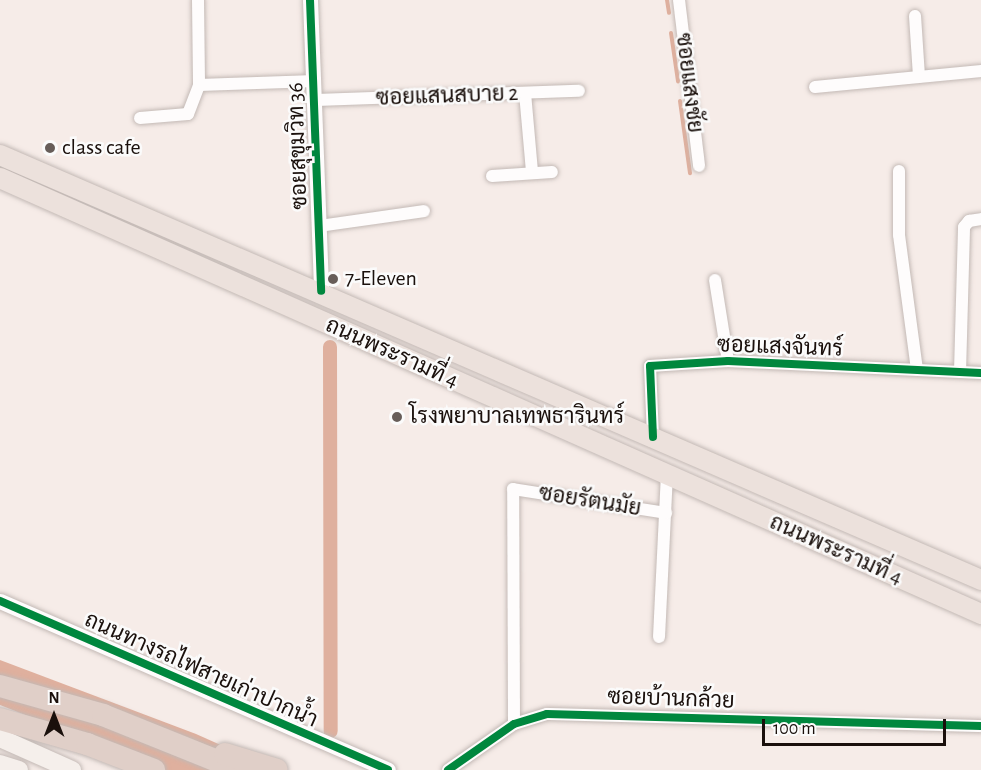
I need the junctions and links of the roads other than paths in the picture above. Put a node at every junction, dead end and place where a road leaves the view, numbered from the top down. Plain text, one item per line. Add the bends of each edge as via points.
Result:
1 (198, 0) edge
2 (310, 0) edge
3 (678, 0) edge
4 (915, 16) dead end
5 (981, 71) edge
6 (919, 77) junction
7 (315, 81) junction
8 (198, 84) junction
9 (815, 87) dead end
10 (579, 91) dead end
11 (525, 93) junction
12 (315, 100) junction
13 (140, 118) dead end
14 (0, 155) edge
15 (699, 166) dead end
16 (899, 171) dead end
17 (532, 172) junction
18 (552, 172) dead end
19 (492, 176) dead end
20 (0, 178) edge
21 (424, 211) dead end
22 (981, 219) edge
23 (319, 226) junction
24 (715, 280) dead end
25 (321, 291) junction
26 (728, 361) junction
27 (917, 370) junction
28 (960, 372) junction
29 (981, 373) edge
30 (653, 437) junction
31 (667, 475) junction
32 (666, 513) junction
33 (981, 580) edge
34 (0, 601) edge
35 (981, 614) edge
36 (659, 637) dead end
37 (0, 686) edge
38 (0, 719) edge
39 (514, 724) junction
40 (981, 726) edge
41 (0, 738) edge
42 (182, 745) junction
43 (0, 764) edge
44 (19, 770) edge
45 (72, 770) edge
46 (154, 770) edge
47 (240, 770) edge
48 (278, 770) edge
49 (388, 770) edge
50 (448, 770) edge

1 - 8 street
2 - 7 street, ซอยสุขุมวิท 36
3 - 15 street, ซอยแสงชัย
4 - 6 street
5 - 6 street
6 - 9 street
7 - 8 street
7 - 12 street, ซอยสุขุมวิท 36
8 - 13 street via 188,114
10 - 11 street, ซอยแสนสบาย 2
11 - 12 street, ซอยแสนสบาย 2
11 - 17 street
12 - 23 street, ซอยสุขุมวิท 36
14 - 25 main road, ถนนพระรามที่ 4
16 - 27 street via 899,235
17 - 18 street
17 - 19 street
20 - 31 main road, ถนนพระรามที่ 4
21 - 23 street
22 - 28 street via 964,227
23 - 25 street, ซอยสุขุมวิท 36
24 - 26 street
25 - 30 main road, ถนนพระรามที่ 4
26 - 27 street, ซอยแสงจันทร์
26 - 30 street, ซอยแสงจันทร์ via 650,366
27 - 28 street, ซอยแสงจันทร์
28 - 29 street, ซอยแสงจันทร์
30 - 31 main road
30 - 33 main road, ถนนพระรามที่ 4
31 - 32 street, ซอยรัตนมัย
31 - 35 main road, ถนนพระรามที่ 4
32 - 36 street, ซอยรัตนมัย
32 - 39 street, ซอยรัตนมัย via 513,489
34 - 49 street, ถนนทางรถไฟสายเก่าปากน้ำ
37 - 42 highway via 103,715
38 - 46 highway via 87,744
39 - 40 street, ซอยบ้านกล้วย via 546,714 578,714
39 - 50 street, ซอยบ้านกล้วย
41 - 45 main road
42 - 47 highway
42 - 48 highway
43 - 44 main road

